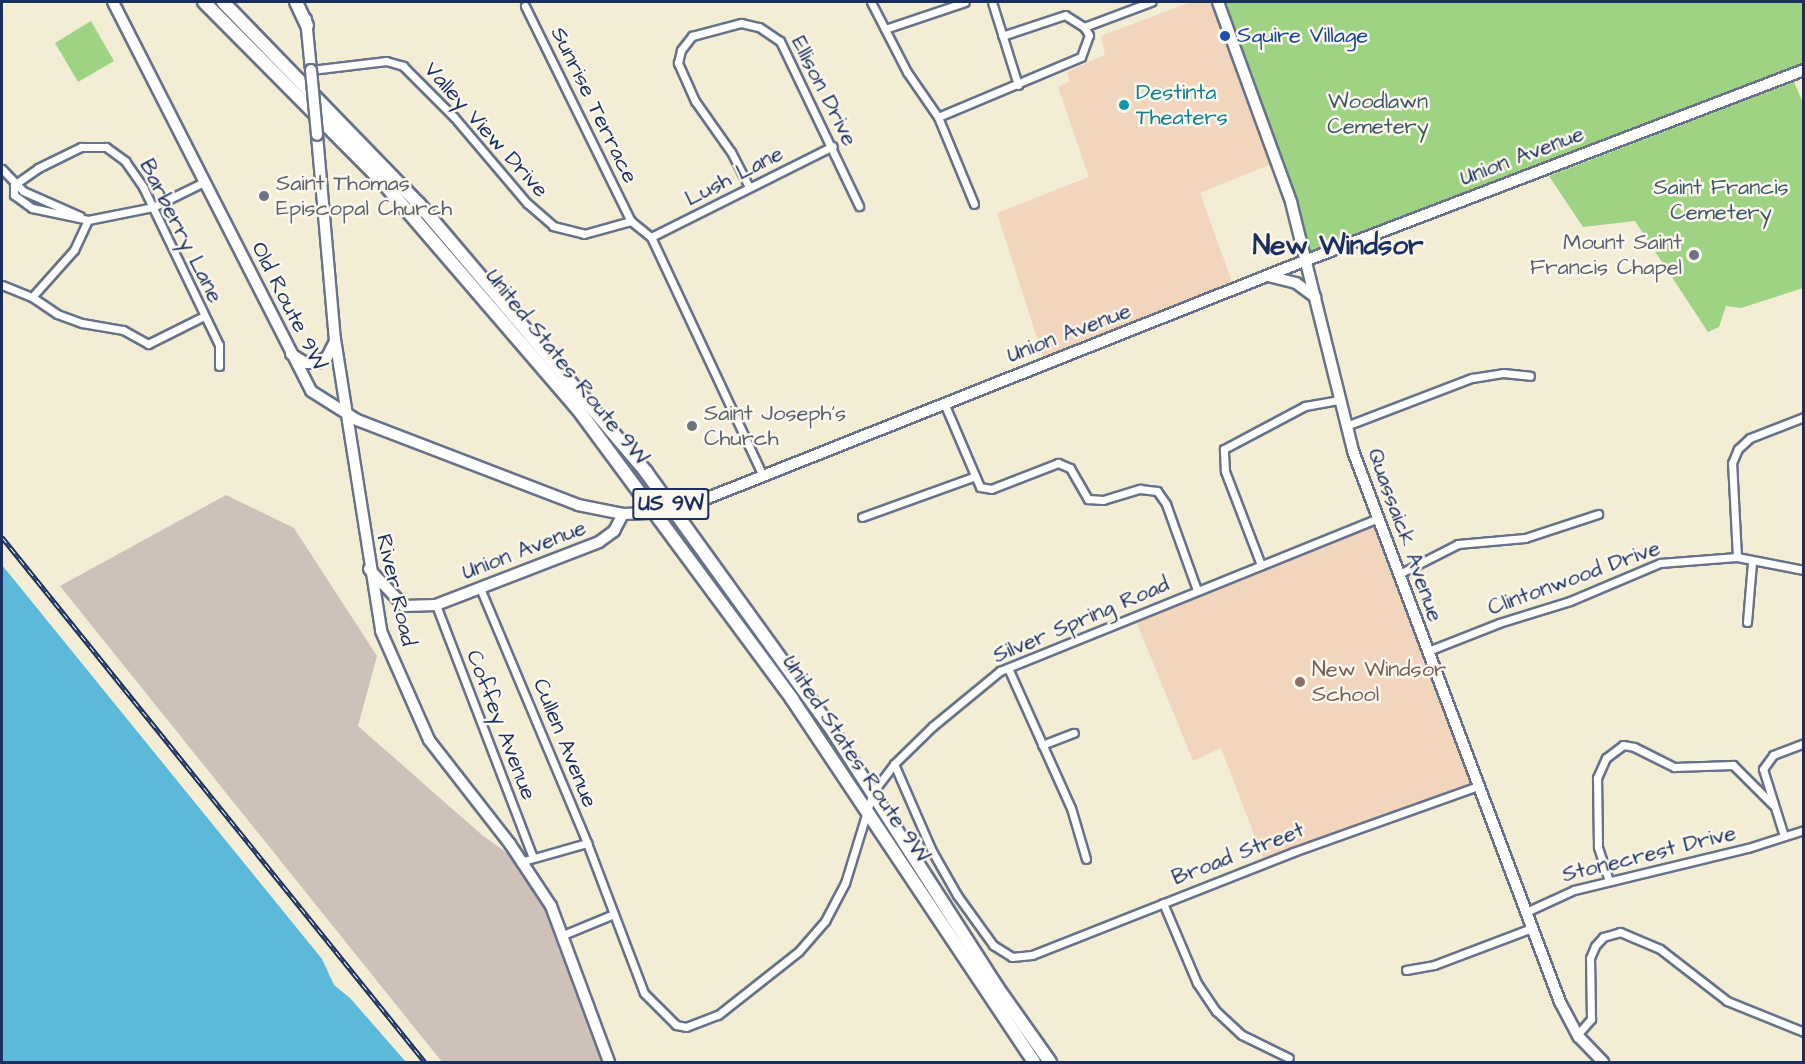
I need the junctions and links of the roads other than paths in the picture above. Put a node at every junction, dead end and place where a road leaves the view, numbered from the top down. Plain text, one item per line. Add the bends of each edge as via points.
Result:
1 (113, 2) edge
2 (204, 2) edge
3 (223, 2) edge
4 (296, 2) edge
5 (302, 2) edge
6 (871, 2) edge
7 (965, 2) edge
8 (992, 2) edge
9 (1151, 2) edge
10 (1218, 2) edge
11 (525, 6) dead end
12 (307, 26) junction
13 (1083, 27) junction
14 (885, 29) junction
15 (1002, 36) junction
16 (311, 70) junction
17 (1803, 70) edge
18 (1018, 85) junction
19 (938, 117) junction
20 (833, 147) junction
21 (2, 169) edge
22 (204, 182) junction
23 (14, 185) junction
24 (749, 187) junction
25 (974, 204) dead end
26 (859, 206) dead end
27 (153, 207) junction
28 (88, 220) junction
29 (631, 221) junction
30 (651, 237) junction
31 (458, 257) junction
32 (1307, 260) junction
33 (1268, 276) junction
34 (2, 285) edge
35 (32, 297) junction
36 (1315, 297) junction
37 (204, 316) junction
38 (335, 339) junction
39 (291, 354) junction
40 (219, 366) dead end
41 (1530, 376) dead end
42 (1339, 400) junction
43 (944, 403) junction
44 (347, 416) junction
45 (1803, 417) edge
46 (1346, 426) junction
47 (763, 476) junction
48 (973, 477) junction
49 (675, 509) junction
50 (656, 513) junction
51 (623, 514) junction
52 (1598, 514) dead end
53 (862, 517) dead end
54 (1378, 518) junction
55 (1737, 558) junction
56 (1752, 561) junction
57 (1261, 565) junction
58 (369, 569) junction
59 (1803, 570) edge
60 (1398, 574) junction
61 (480, 588) junction
62 (1197, 590) junction
63 (436, 605) junction
64 (1747, 622) dead end
65 (1428, 651) junction
66 (1008, 668) junction
67 (1074, 734) dead end
68 (1803, 743) edge
69 (1042, 745) junction
70 (894, 764) junction
71 (1478, 786) junction
72 (873, 792) junction
73 (1773, 805) junction
74 (866, 812) junction
75 (1803, 830) edge
76 (1784, 836) junction
77 (587, 843) junction
78 (534, 858) junction
79 (1086, 860) dead end
80 (520, 862) junction
81 (1609, 881) junction
82 (1163, 903) junction
83 (1526, 912) junction
84 (614, 914) junction
85 (1532, 928) junction
86 (563, 935) junction
87 (1406, 970) dead end
88 (1803, 1032) edge
89 (1578, 1034) junction
90 (1289, 1058) dead end
91 (609, 1062) edge
92 (1034, 1062) edge
93 (1050, 1062) edge
94 (1603, 1062) edge

1 - 22 street, Old Route 9W
2 - 31 highway, United States Route 9W / US 9W
3 - 31 highway, United States Route 9W / US 9W via 333,111
4 - 12 highway
5 - 12 street, River Road
6 - 14 street
7 - 14 street
8 - 15 street
9 - 13 street
10 - 32 street, Quassaick Avenue via 1291,202
11 - 29 street, Sunrise Terrace
12 - 16 street, River Road
13 - 15 street via 1065,15
13 - 18 street via 1089,35 1081,57
14 - 19 street via 907,72
15 - 18 street
16 - 29 street, Valley View Drive via 386,61 403,66 454,117 527,203 553,226 584,234
16 - 38 street, River Road, bridge
17 - 32 street, Union Avenue
18 - 19 street
19 - 25 street
20 - 24 street, Lush Lane
20 - 24 street, Ellison Drive via 789,55 774,35 741,23 692,36 678,57 681,69 695,101 732,152
20 - 26 street, Ellison Drive
21 - 23 street
22 - 27 street
22 - 39 street, Old Route 9W
23 - 27 street, Barberry Lane via 67,152 89,146 106,147 126,160
23 - 28 street
23 - 28 street via 16,198 32,208
24 - 30 street, Lush Lane
27 - 28 street
27 - 37 street, Barberry Lane
28 - 35 street via 74,250
29 - 30 street
30 - 47 street
31 - 49 highway, United States Route 9W / US 9W
31 - 50 highway, United States Route 9W / US 9W
32 - 33 street, Union Avenue
32 - 36 street, Quassaick Avenue
33 - 36 street via 1296,283
33 - 43 street, Union Avenue
34 - 35 street
35 - 37 street via 57,314 123,330 148,344
36 - 42 street, Quassaick Avenue
37 - 40 street, Barberry Lane via 219,345
38 - 39 street via 331,352 317,363 306,363
38 - 44 street, River Road
39 - 44 street, Old Route 9W via 311,391
41 - 46 street via 1503,373 1472,378
42 - 46 street, Quassaick Avenue
42 - 57 street via 1305,406 1224,449 1225,471
43 - 47 street, Union Avenue
43 - 48 street
44 - 51 street, Old Route 9W via 578,505
44 - 58 street, River Road
45 - 55 street via 1750,438 1738,449 1732,463
46 - 54 street, Quassaick Avenue
47 - 49 street, Union Avenue
48 - 53 street
48 - 62 street via 980,487 991,489 1063,463 1089,499 1104,500 1140,489 1157,491 1166,504
49 - 50 street, Union Avenue
49 - 72 highway, United States Route 9W / US 9W
50 - 51 street, Union Avenue
50 - 74 highway, United States Route 9W / US 9W via 792,699
51 - 61 street, Union Avenue via 614,531 599,542
52 - 60 street via 1526,538 1458,544
54 - 57 street, Silver Spring Road
54 - 60 street, Quassaick Avenue
55 - 56 street, Clintonwood Drive
55 - 65 street, Clintonwood Drive via 1660,563 1570,601 1498,623
56 - 59 street, Clintonwood Drive
56 - 64 street
57 - 62 street, Silver Spring Road
58 - 63 street, Union Avenue via 404,606
58 - 80 street, River Road via 381,631 422,726 448,768
60 - 65 street, Quassaick Avenue
61 - 63 street, Union Avenue
61 - 77 street, Cullen Avenue
62 - 66 street, Silver Spring Road
63 - 78 street, Coffey Avenue
65 - 71 street, Quassaick Avenue
66 - 69 street
66 - 70 street, Silver Spring Road via 933,726
67 - 69 street
68 - 73 street via 1767,760 1764,778
69 - 79 street via 1071,808
70 - 72 street, Silver Spring Road
70 - 82 street, Broad Street via 932,851 957,895 993,945 1012,957 1032,955
71 - 82 street, Broad Street
71 - 83 street, Quassaick Avenue
72 - 74 street, Silver Spring Road
72 - 93 highway, United States Route 9W / US 9W via 997,987
73 - 76 street
73 - 81 street via 1733,765 1674,767 1623,745 1606,758 1597,778 1598,847
74 - 84 street, Silver Spring Road via 845,883 825,921 799,951 705,1023 676,1025 651,1003
74 - 92 highway, United States Route 9W / US 9W
75 - 76 street, Stonecrest Drive
76 - 81 street, Stonecrest Drive
77 - 78 street
77 - 84 street, Cullen Avenue
78 - 80 street
80 - 86 street, River Road via 551,906
81 - 83 street, Stonecrest Drive via 1558,896
82 - 90 street via 1188,964 1216,1011 1242,1035
83 - 85 street, Quassaick Avenue
84 - 86 street
85 - 87 street via 1423,968
85 - 89 street, Quassaick Avenue via 1560,1002
86 - 91 street, River Road
88 - 89 street via 1727,1001 1660,949 1620,932 1603,938 1590,958 1591,1019
89 - 94 street, Quassaick Avenue

